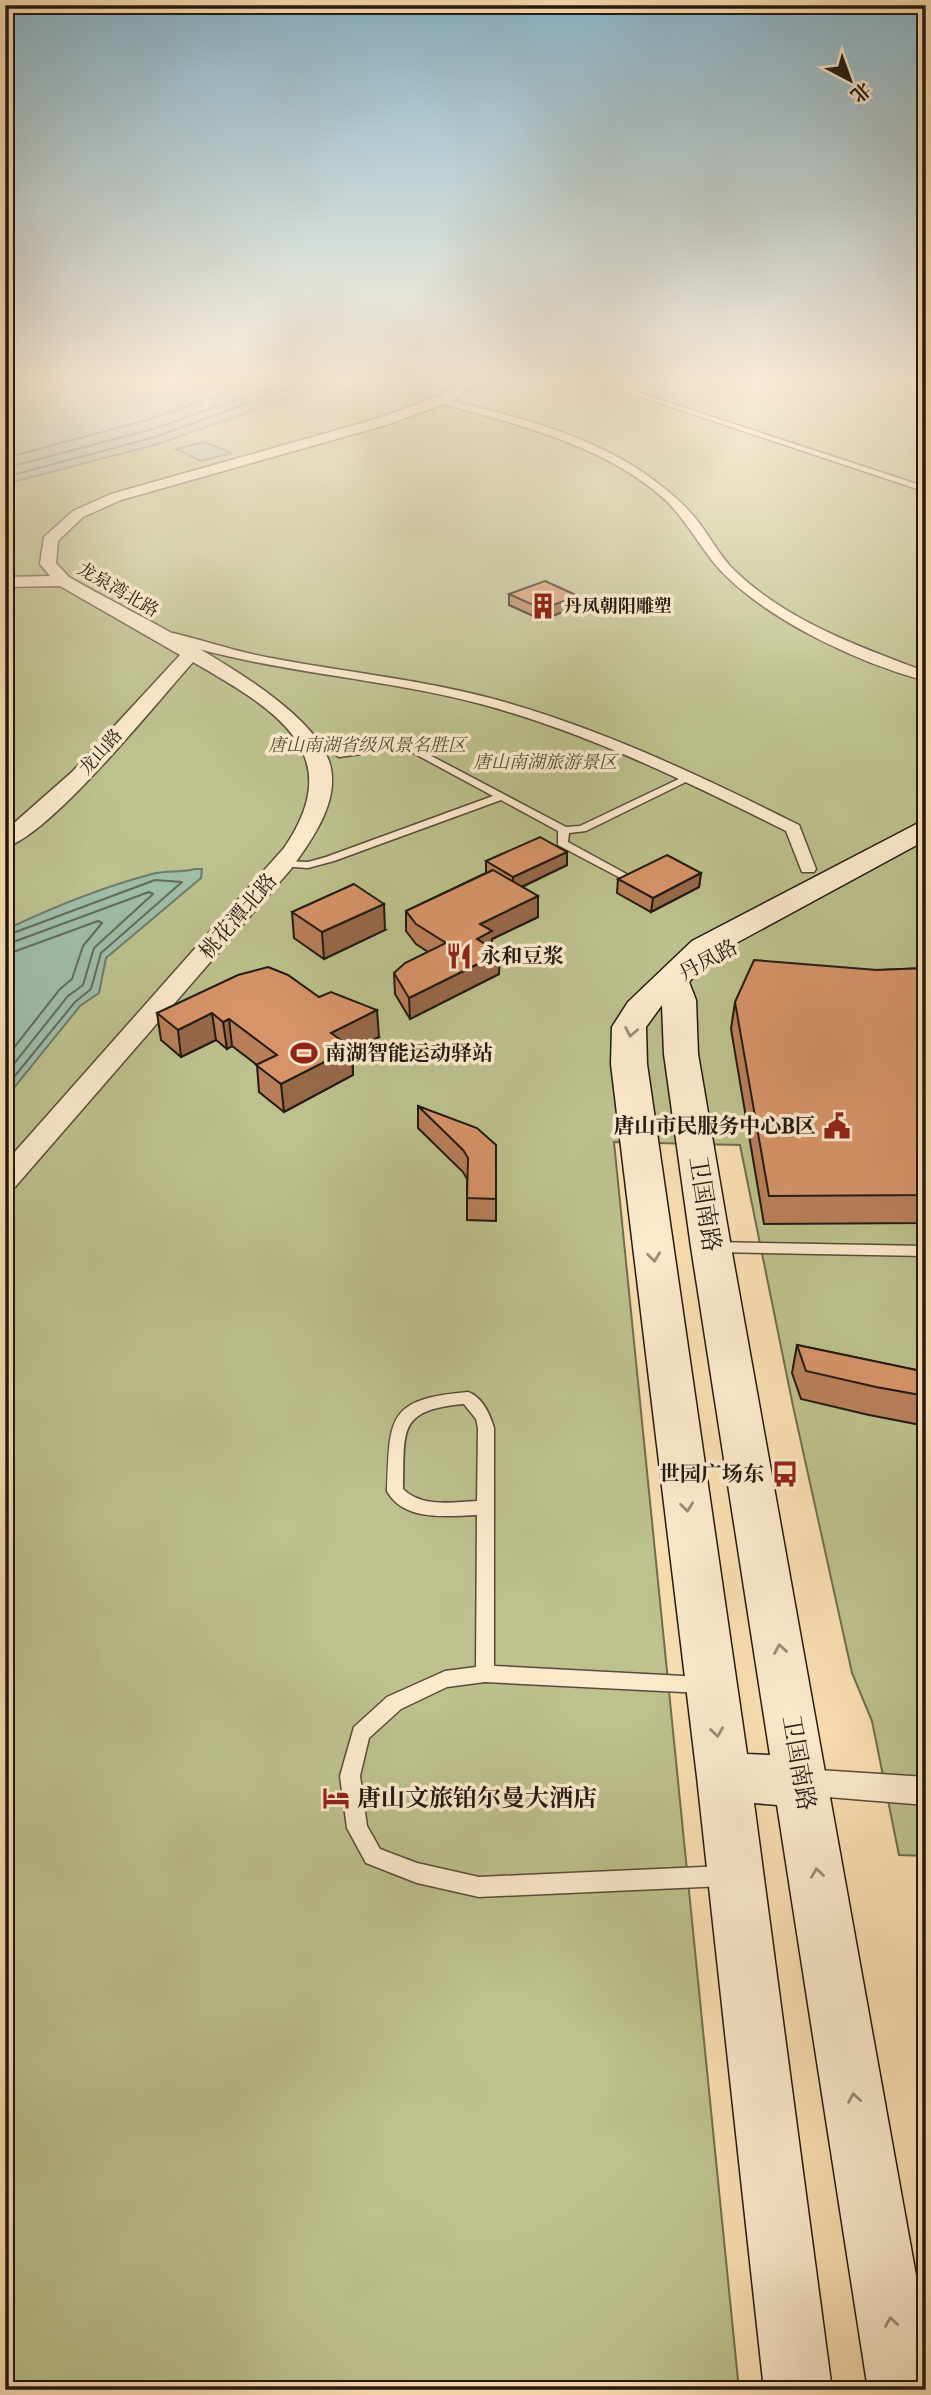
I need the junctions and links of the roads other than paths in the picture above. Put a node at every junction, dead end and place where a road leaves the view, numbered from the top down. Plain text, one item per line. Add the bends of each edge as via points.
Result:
1 (125, 495) edge
2 (664, 495) edge
3 (48, 564) junction
4 (5, 581) edge
5 (63, 581) junction
6 (173, 637) dead end
7 (190, 655) junction
8 (926, 677) edge
9 (339, 754) dead end
10 (691, 777) junction
11 (503, 796) junction
12 (926, 828) edge
13 (565, 830) junction
14 (5, 841) edge
15 (926, 843) edge
16 (283, 864) junction
17 (808, 869) dead end
18 (628, 879) edge
19 (672, 981) junction
20 (5, 1181) edge
21 (711, 1247) junction
22 (926, 1251) edge
23 (484, 1508) junction
24 (485, 1674) junction
25 (711, 1685) junction
26 (724, 1777) junction
27 (803, 1782) junction
28 (926, 1791) edge
29 (736, 1875) junction
30 (798, 2390) edge
31 (902, 2390) edge

1 - 3 street, 龙泉湾北路 via 93,506 56,531 47,550
2 - 8 street via 690,518 715,557 767,603 820,634
3 - 4 street
3 - 5 street, 龙泉湾北路
4 - 5 street
5 - 7 street, 龙泉湾北路
6 - 10 street via 257,661 439,690 492,704 594,736
7 - 14 street, 龙山路 via 68,788
7 - 16 street, 桃花潭北路 via 278,709 296,726 319,761 317,809
9 - 11 lane via 405,746
10 - 13 lane via 582,829
10 - 17 street via 793,828
11 - 13 lane
11 - 16 lane via 330,859 308,865
12 - 19 main road, 丹凤路 via 703,948
13 - 18 lane via 562,843
15 - 19 main road, 丹凤路
16 - 20 street, 桃花潭北路
19 - 21 main road, 卫国南路 via 679,1000 681,1054
19 -> 25 main road via 645,1002 629,1027 629,1064
21 - 22 lane
27 -> 21 main road, 卫国南路
23 - 23 lane via 486,1428 477,1407 468,1398 435,1401 409,1415 400,1425 395,1491 401,1499 416,1507
23 - 24 lane
24 - 25 lane
24 - 29 lane via 444,1679 394,1703 361,1733 350,1776 357,1828 373,1856 416,1873 479,1887
25 -> 26 main road
26 - 27 main road
26 - 29 main road
27 - 28 street
31 -> 27 main road, 卫国南路
29 - 30 main road

